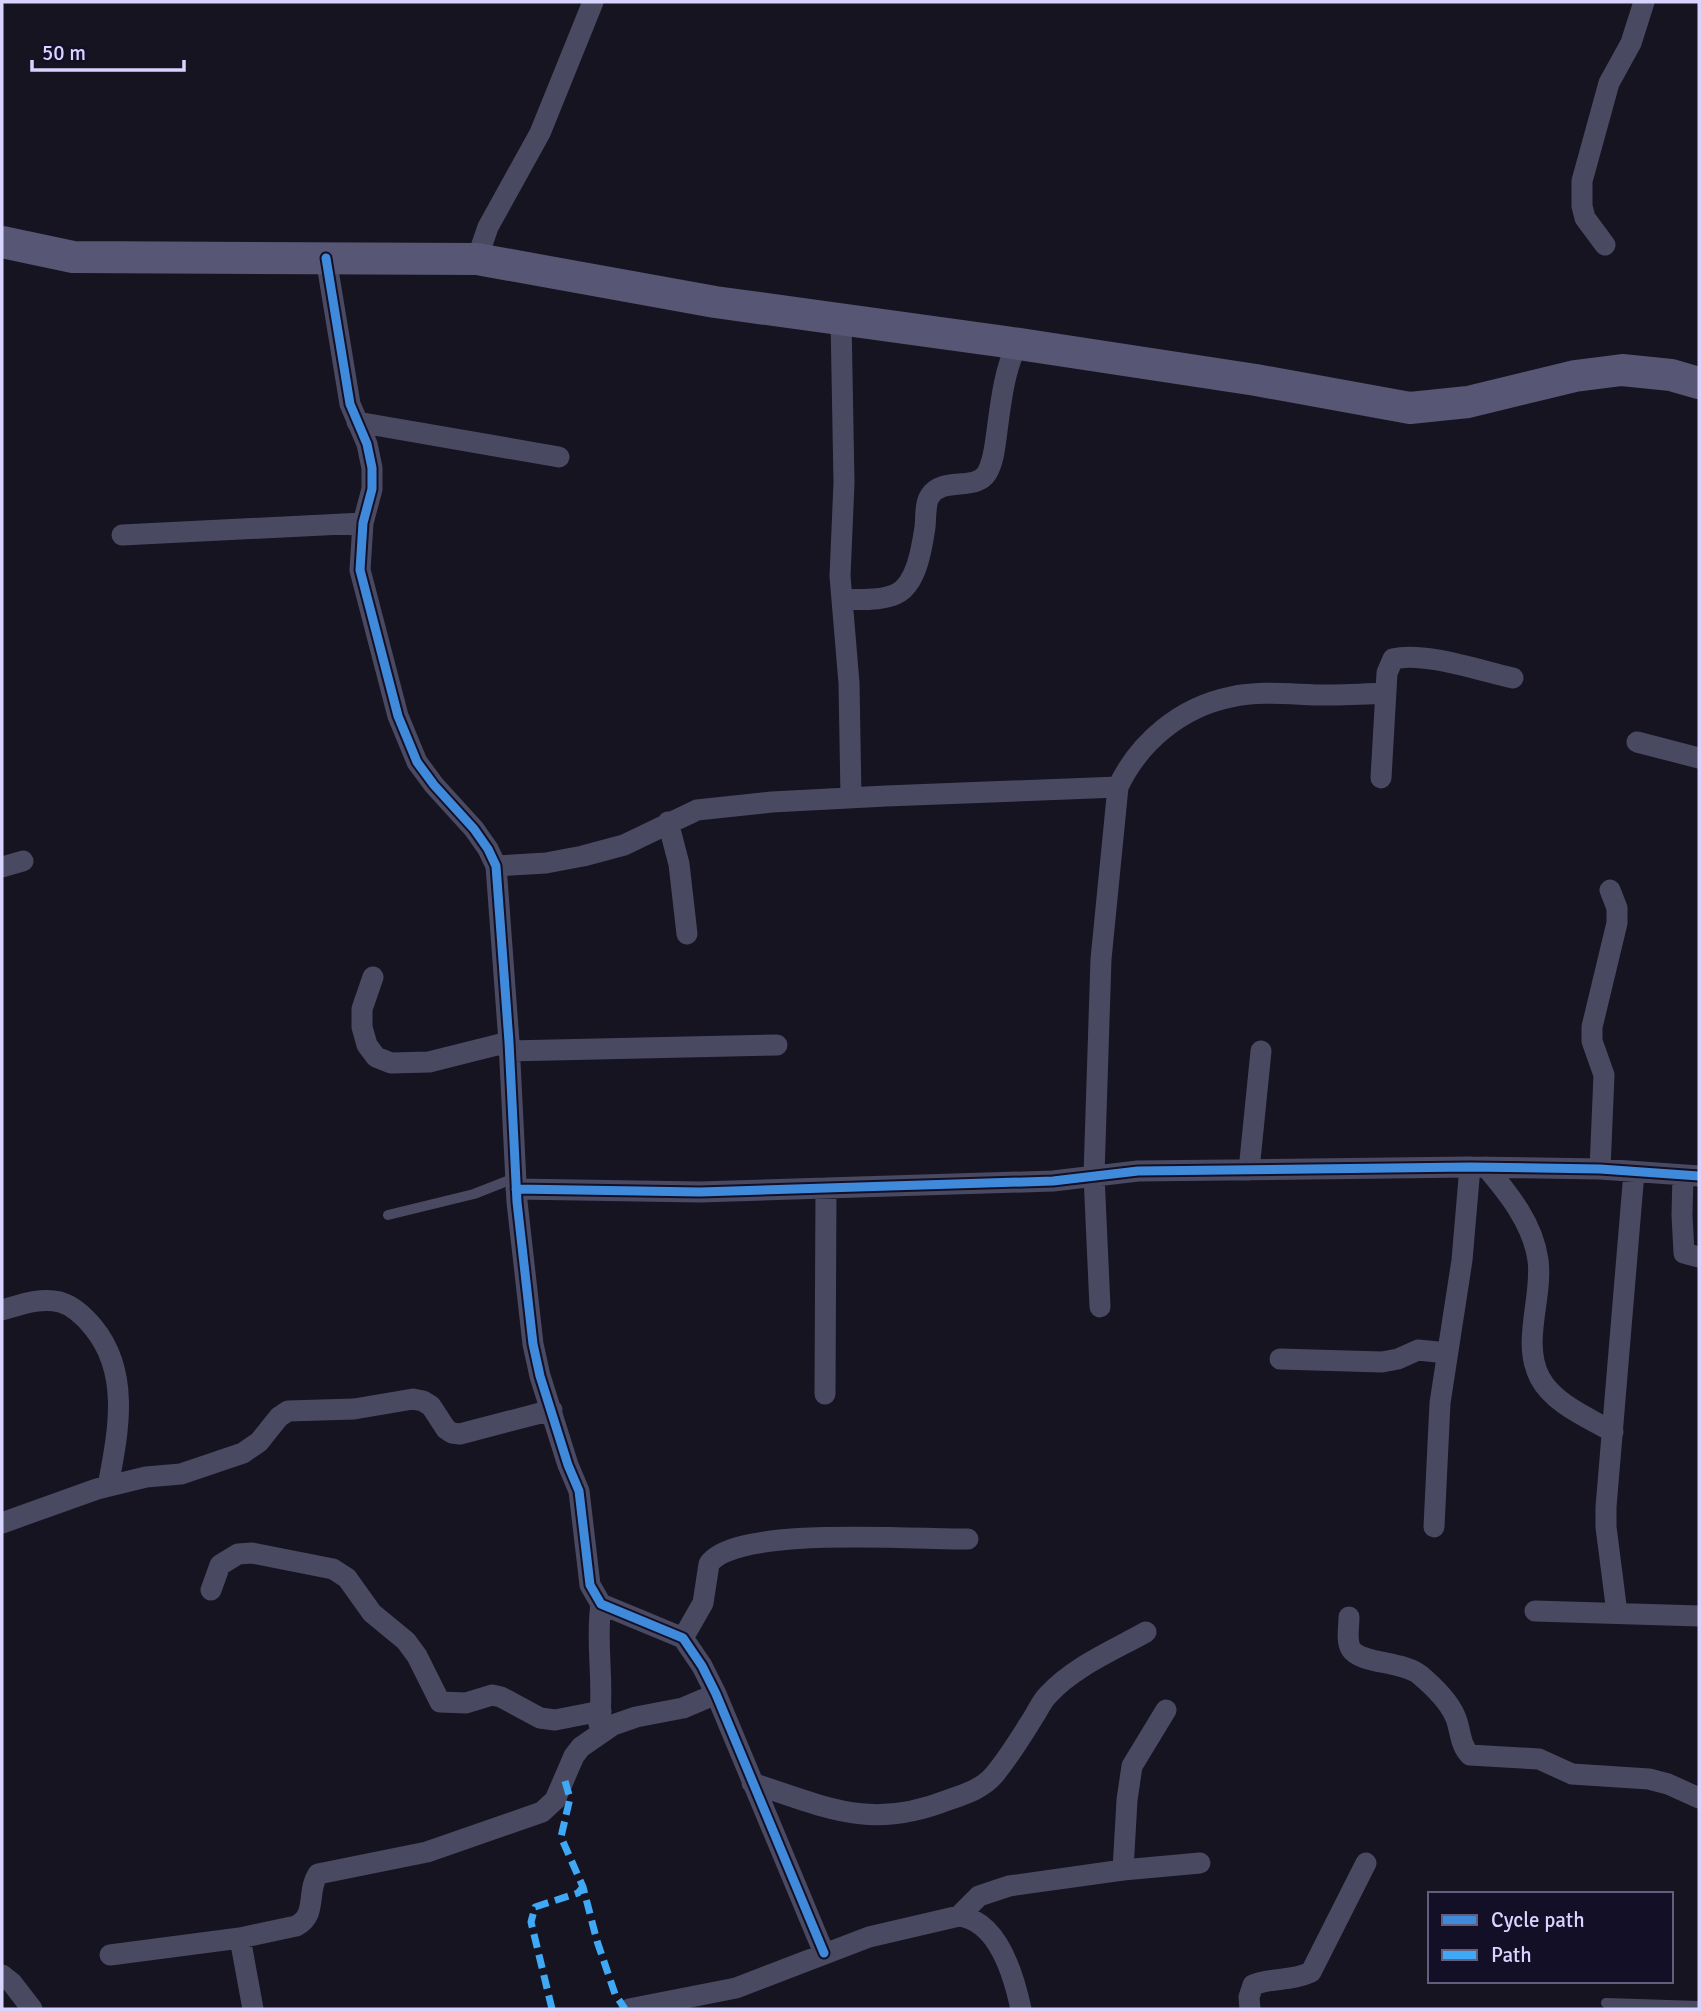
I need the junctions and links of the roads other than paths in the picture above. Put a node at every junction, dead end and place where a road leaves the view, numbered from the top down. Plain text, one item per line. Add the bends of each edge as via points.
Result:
1 (592, 2) edge
2 (1644, 2) edge
3 (2, 242) edge
4 (1605, 245) dead end
5 (326, 258) junction
6 (477, 259) junction
7 (841, 319) junction
8 (1017, 344) junction
9 (1699, 383) edge
10 (357, 422) junction
11 (559, 457) dead end
12 (363, 523) junction
13 (122, 535) dead end
14 (843, 600) junction
15 (1513, 678) dead end
16 (1386, 693) junction
17 (1637, 742) dead end
18 (1699, 758) edge
19 (1381, 778) dead end
20 (1118, 788) junction
21 (851, 798) junction
22 (668, 822) junction
23 (23, 861) dead end
24 (496, 866) junction
25 (2, 867) edge
26 (1610, 890) dead end
27 (687, 934) dead end
28 (373, 977) dead end
29 (777, 1045) dead end
30 (509, 1046) junction
31 (1261, 1051) dead end
32 (1478, 1167) junction
33 (1600, 1169) junction
34 (1250, 1170) junction
35 (1634, 1172) junction
36 (1094, 1175) junction
37 (1691, 1176) edge
38 (516, 1183) junction
39 (826, 1188) junction
40 (388, 1215) dead end
41 (1699, 1257) edge
42 (1100, 1307) dead end
43 (2, 1310) edge
44 (1447, 1353) junction
45 (1280, 1359) dead end
46 (825, 1394) dead end
47 (552, 1410) junction
48 (1613, 1432) junction
49 (108, 1486) junction
50 (2, 1523) edge
51 (1434, 1527) dead end
52 (968, 1539) dead end
53 (211, 1590) dead end
54 (601, 1604) junction
55 (1535, 1611) dead end
56 (1617, 1613) junction
57 (1699, 1616) edge
58 (1349, 1617) dead end
59 (1146, 1632) dead end
60 (683, 1638) junction
61 (716, 1694) junction
62 (601, 1710) junction
63 (1166, 1710) dead end
64 (596, 1737) junction
65 (752, 1783) junction
66 (1699, 1798) edge
67 (1200, 1863) dead end
68 (1366, 1863) dead end
69 (1123, 1870) junction
70 (959, 1916) junction
71 (240, 1938) junction
72 (824, 1954) junction
73 (110, 1955) dead end
74 (2, 1975) edge
75 (1606, 2003) dead end
76 (1699, 2006) edge
77 (32, 2009) edge
78 (253, 2009) edge
79 (629, 2009) edge
80 (1021, 2009) edge
81 (1250, 2009) edge

1 - 6 street via 540,133 488,227
2 - 4 street via 1631,43 1605,95 1582,181 1585,218
3 - 5 main road via 73,257
5 - 6 main road
5 - 10 street via 350,404
6 - 7 main road via 715,302
7 - 8 main road
7 - 14 street
8 - 9 main road via 1410,408 1468,402 1575,376 1622,370
8 - 14 street via 1007,366 986,474 976,482 937,488 929,497 923,541 908,585 885,597
10 - 11 street
10 - 12 street via 372,468
12 - 13 street
12 - 24 street via 360,570 406,738 417,762 474,829
14 - 21 street
15 - 16 street via 1405,656 1393,659
16 - 19 street
16 - 20 street via 1230,697 1167,725 1128,767
17 - 18 street
20 - 21 street
20 - 36 street via 1101,959
21 - 22 street via 697,810
22 - 24 street via 624,845 583,856
22 - 27 street via 679,864
23 - 25 street
24 - 30 street
26 - 33 street via 1617,923 1592,1027 1604,1075
28 - 30 street via 362,1009 362,1027 376,1057 391,1063 429,1062
29 - 30 street
30 - 38 street
31 - 34 street
32 - 33 street
32 - 34 street
32 - 44 street
32 - 48 street via 1519,1210 1534,1240 1539,1263 1534,1363 1540,1378 1562,1402
33 - 35 street
34 - 36 street
35 - 37 street
35 - 48 street
36 - 39 street via 1053,1181
36 - 42 street
37 - 41 street via 1684,1252
38 - 39 street via 700,1192
38 - 40 lane
38 - 47 street via 533,1344
39 - 46 street
43 - 49 street via 39,1300 60,1302 80,1312 106,1342 120,1394 119,1430
44 - 45 street via 1418,1350 1382,1362
44 - 51 street
47 - 49 street via 460,1434 446,1429 431,1406 413,1399 354,1409 288,1410 259,1442 243,1452 181,1474
47 - 54 street via 583,1507 590,1585
48 - 56 street via 1606,1527
49 - 50 street
52 - 60 street via 831,1536 726,1550 709,1564 702,1603
53 - 62 street via 220,1565 238,1554 333,1569 347,1578 372,1613 406,1641 439,1702 466,1703 492,1695 540,1718 555,1720
54 - 60 street
54 - 62 street
55 - 56 street
56 - 57 street
58 - 66 street via 1351,1650 1407,1667 1423,1677 1446,1700 1471,1755 1539,1759 1572,1774 1649,1779
59 - 65 street via 1079,1669 1048,1695 993,1777 952,1799 883,1816 855,1815
60 - 61 street
61 - 64 street via 683,1708 613,1725
61 - 65 street
62 - 64 street
63 - 69 street via 1132,1766
64 - 71 street via 574,1756 555,1800 542,1812 426,1852 318,1874 304,1923
65 - 72 street
67 - 69 street
68 - 81 street via 1311,1972 1253,1985
69 - 70 street via 1009,1886 979,1896
70 - 72 street via 869,1937
70 - 80 street via 984,1926 998,1945
71 - 73 street
71 - 78 street
72 - 79 street via 736,1988
74 - 77 street
75 - 76 lane

